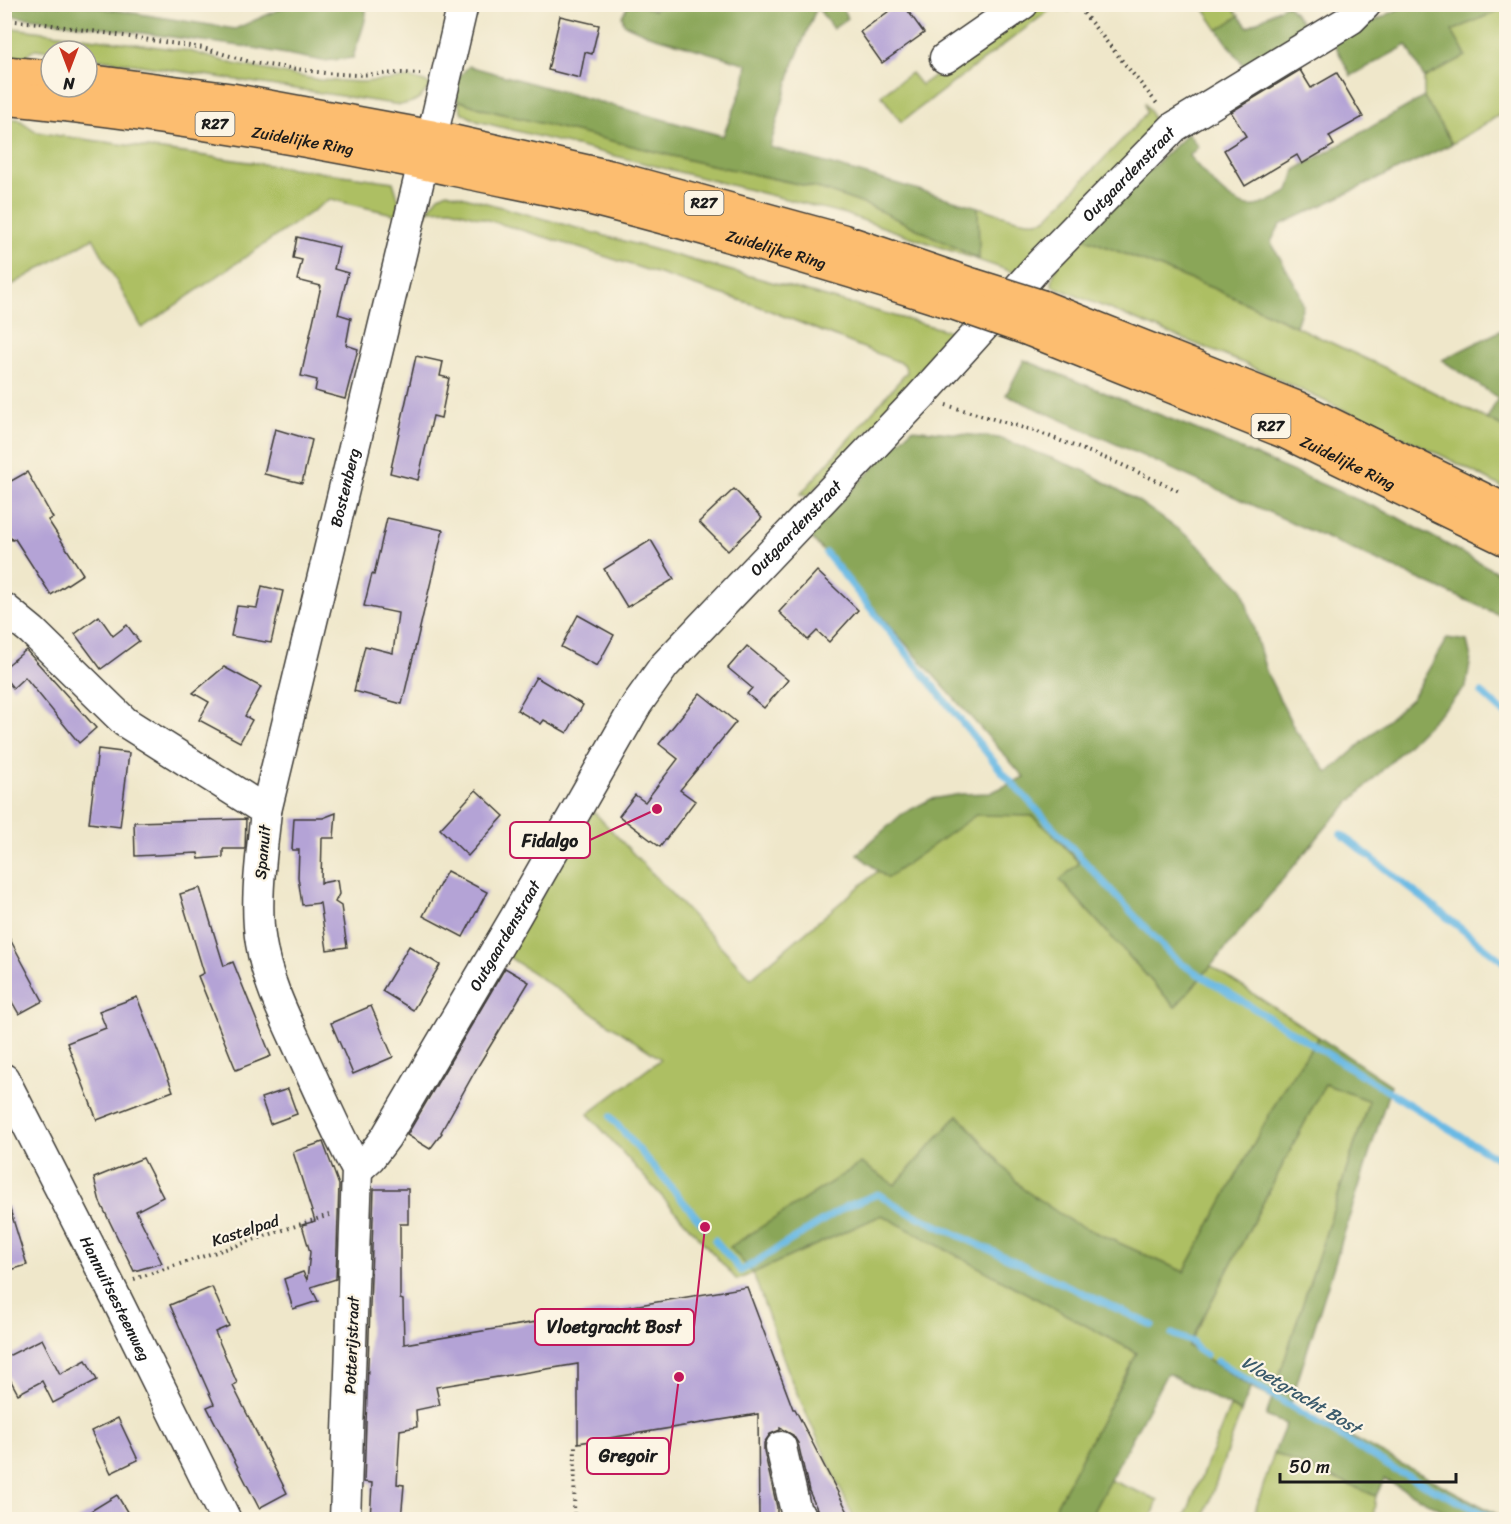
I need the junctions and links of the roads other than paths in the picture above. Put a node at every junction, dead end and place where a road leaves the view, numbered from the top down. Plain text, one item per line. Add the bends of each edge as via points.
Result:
1 (462, 4) edge
2 (1023, 4) edge
3 (1366, 4) edge
4 (945, 58) dead end
5 (4, 73) edge
6 (39, 76) edge
7 (99, 83) edge
8 (4, 98) edge
9 (427, 150) junction
10 (1036, 318) junction
11 (1506, 511) edge
12 (1506, 539) edge
13 (4, 608) edge
14 (266, 811) junction
15 (4, 1079) edge
16 (357, 1170) junction
17 (781, 1447) dead end
18 (226, 1520) edge
19 (345, 1520) edge
20 (804, 1520) edge

1 - 9 street, Bostenberg
2 - 4 street
3 - 16 street, Outgaardenstraat via 1351,19 1174,127 1040,264 920,397 664,666 637,704 386,1137
5 - 6 highway
7 - 9 highway, Zuidelijke Ring / R27 via 231,100
8 - 9 highway, Zuidelijke Ring / R27 via 328,143
9 - 10 highway, Zuidelijke Ring / R27, bridge via 610,177 843,241 963,294
9 - 14 street, Bostenberg
10 - 11 highway, Zuidelijke Ring / R27 via 1297,408
10 - 12 highway, Zuidelijke Ring / R27 via 1286,432
13 - 14 street, Spanuit via 125,722
14 - 16 street, Spanuit via 259,889 260,942 266,968 336,1131
15 - 18 street, Hannuitsesteenweg
16 - 19 street, Potterijstraat
17 - 20 street via 796,1512

